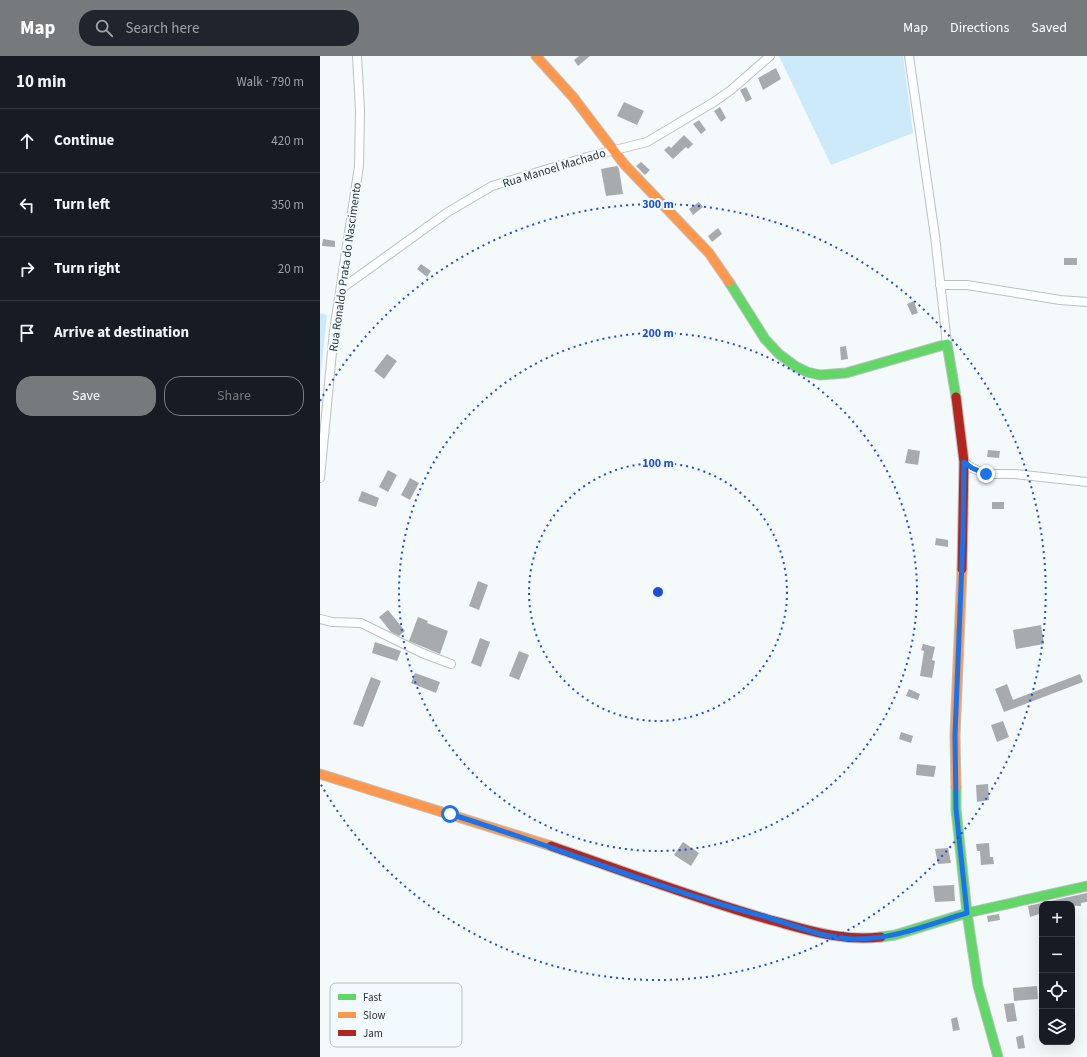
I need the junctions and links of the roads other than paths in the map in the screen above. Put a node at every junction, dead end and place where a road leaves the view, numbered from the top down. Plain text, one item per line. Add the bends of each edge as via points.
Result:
1 (357, 56) edge
2 (536, 56) edge
3 (770, 56) edge
4 (909, 56) edge
5 (614, 150) junction
6 (940, 285) junction
7 (341, 289) junction
8 (1087, 302) edge
9 (947, 344) junction
10 (964, 462) junction
11 (320, 478) edge
12 (1087, 482) edge
13 (320, 619) edge
14 (451, 664) dead end
15 (320, 774) edge
16 (1087, 886) edge
17 (967, 913) junction
18 (998, 1057) edge

1 - 7 street, Rua Ronaldo Prata do Nascimento via 360,110 359,166
2 - 5 street
3 - 5 street, Rua Manoel Machado via 731,90 656,138 640,146
4 - 6 street
5 - 7 street, Rua Manoel Machado via 492,186 448,212
5 - 9 street via 640,182 709,253 765,339 795,366 820,376 846,373
6 - 8 street via 967,285
6 - 9 street
7 - 11 street, Rua Ronaldo Prata do Nascimento via 334,331
9 - 10 street
10 - 12 street via 986,474 1016,474
10 - 17 street via 955,735 956,809
13 - 14 street via 361,623 422,653
15 - 17 street via 526,837 730,908 815,932 852,939 896,935
16 - 17 street
17 - 18 street via 977,982 990,1036

